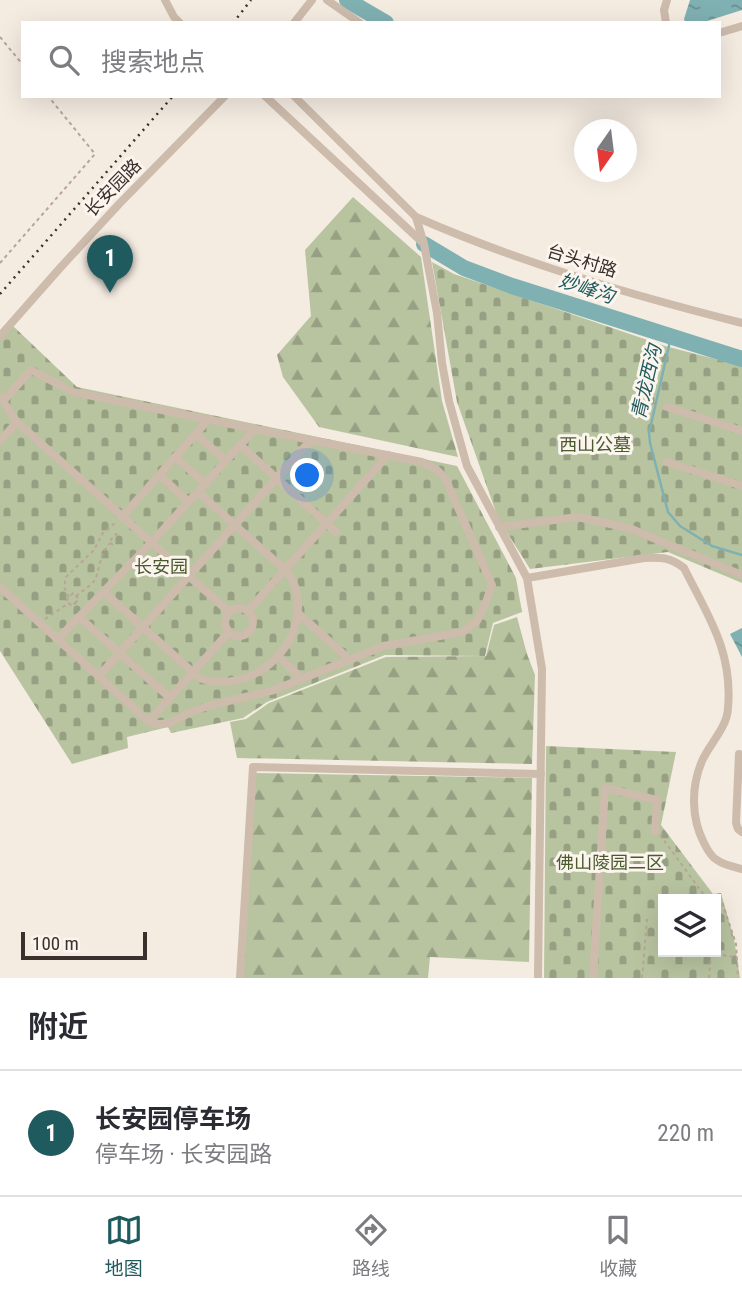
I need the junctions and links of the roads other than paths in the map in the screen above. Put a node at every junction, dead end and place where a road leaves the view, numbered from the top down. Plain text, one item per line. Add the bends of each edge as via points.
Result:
1 (165, 0) edge
2 (312, 0) edge
3 (327, 0) edge
4 (667, 0) edge
5 (178, 21) edge
6 (296, 21) edge
7 (357, 21) edge
8 (666, 21) edge
9 (742, 26) edge
10 (721, 32) edge
11 (223, 98) edge
12 (267, 98) edge
13 (296, 98) edge
14 (416, 217) junction
15 (424, 244) junction
16 (742, 323) edge
17 (0, 336) edge
18 (2, 399) edge
19 (667, 407) dead end
20 (208, 420) junction
21 (17, 422) junction
22 (255, 429) junction
23 (742, 431) edge
24 (196, 434) junction
25 (311, 440) junction
26 (0, 441) edge
27 (240, 445) junction
28 (388, 455) junction
29 (175, 457) junction
30 (226, 461) junction
31 (667, 462) dead end
32 (159, 475) junction
33 (277, 478) junction
34 (206, 484) junction
35 (742, 486) edge
36 (198, 492) junction
37 (189, 502) junction
38 (122, 517) junction
39 (327, 523) junction
40 (235, 525) junction
41 (499, 527) junction
42 (336, 532) dead end
43 (151, 543) junction
44 (285, 570) junction
45 (742, 575) edge
46 (189, 576) junction
47 (527, 578) junction
48 (0, 587) edge
49 (104, 592) junction
50 (248, 611) junction
51 (229, 612) junction
52 (298, 613) junction
53 (79, 617) junction
54 (143, 627) junction
55 (229, 632) junction
56 (58, 640) junction
57 (120, 653) junction
58 (279, 657) junction
59 (350, 660) junction
60 (193, 672) junction
61 (99, 677) junction
62 (302, 679) junction
63 (170, 698) junction
64 (149, 722) junction
65 (739, 754) dead end
66 (541, 774) junction
67 (655, 830) road end
68 (742, 832) edge
69 (742, 869) edge
70 (240, 978) edge
71 (538, 978) edge
72 (593, 978) edge

1 - 5 street
2 - 6 street
3 - 7 street
4 - 8 street
9 - 10 street
11 - 17 street, 长安园路
12 - 15 street
13 - 14 street
14 - 15 street
14 - 16 street, 台头村路 via 553,270
15 - 41 street via 449,401 467,466
18 - 20 street via 30,370 73,392
18 - 21 street
19 - 23 street
20 - 22 street
20 - 24 street
21 - 26 street
21 - 38 street
22 - 25 street
22 - 27 street
24 - 29 street
24 - 30 street
25 - 28 street
25 - 33 street
27 - 30 street
27 - 33 street
28 - 39 street
28 - 59 street via 422,462 444,478 491,590 477,621 462,632 384,646
29 - 32 street
29 - 34 street
30 - 34 street
31 - 35 street
32 - 37 street
32 - 38 street
33 - 39 street
33 - 40 street
34 - 36 street
36 - 37 street
36 - 40 street
37 - 43 street
38 - 43 street
39 - 42 street
39 - 44 street
40 - 44 street
40 - 46 street
41 - 45 street via 578,517 629,528
41 - 47 street
43 - 46 street
43 - 49 street
44 - 50 street
44 - 52 street via 294,581
46 - 51 street
46 - 54 street
47 - 66 street via 542,669
47 - 69 street via 657,557 684,568 720,638 727,665 724,724 696,778 697,828 717,861
48 - 56 street
49 - 53 street
49 - 54 street
50 - 51 street via 237,608
50 - 55 street via 253,625 248,633
51 - 55 street via 225,620
52 - 58 street
52 - 59 street
53 - 56 street
53 - 57 street
54 - 57 street
54 - 60 street
55 - 60 street
56 - 61 street
57 - 61 street
57 - 63 street
58 - 60 street via 239,680 207,681
58 - 62 street
59 - 62 street
60 - 63 street
61 - 64 street
62 - 64 street via 208,706 170,723
63 - 64 street
65 - 68 street via 736,823
66 - 70 street via 253,767
66 - 71 street
67 - 72 street via 657,800 605,788

